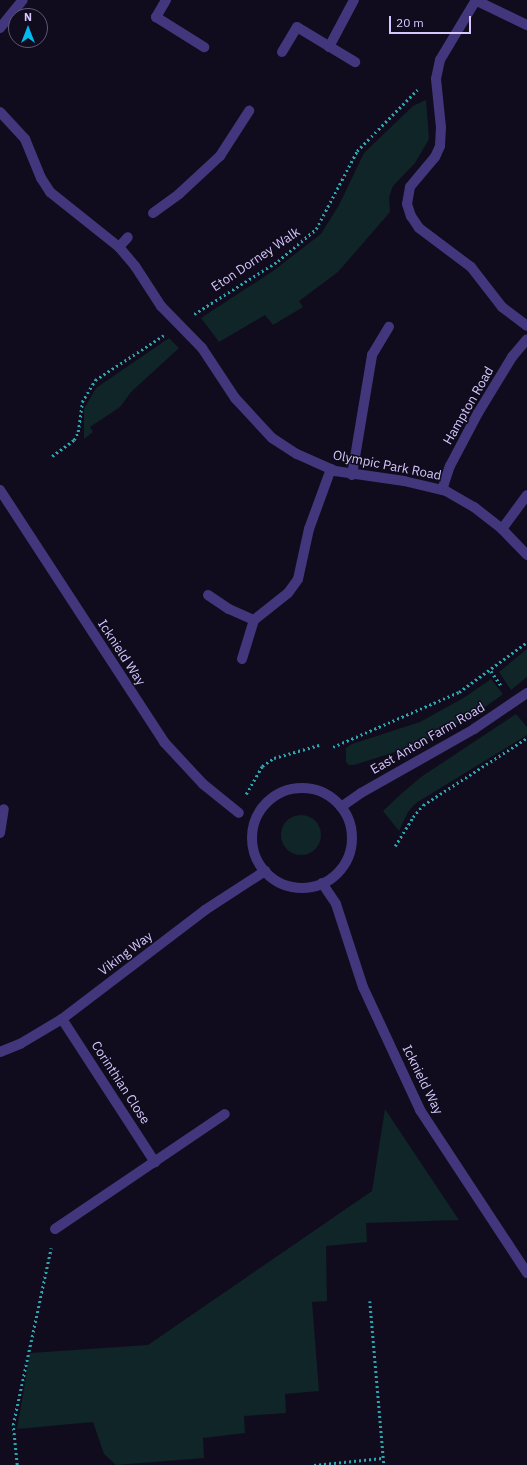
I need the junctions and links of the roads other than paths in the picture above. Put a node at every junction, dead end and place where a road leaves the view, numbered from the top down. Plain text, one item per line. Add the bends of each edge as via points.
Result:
1 (24, 0) edge
2 (166, 0) edge
3 (354, 0) edge
4 (475, 0) edge
5 (527, 25) edge
6 (0, 28) edge
7 (204, 47) dead end
8 (329, 47) junction
9 (282, 52) dead end
10 (355, 62) dead end
11 (249, 111) dead end
12 (0, 112) edge
13 (153, 212) dead end
14 (128, 237) dead end
15 (119, 247) junction
16 (527, 326) edge
17 (389, 327) dead end
18 (527, 340) edge
19 (331, 469) junction
20 (352, 475) junction
21 (0, 490) edge
22 (442, 490) junction
23 (527, 495) edge
24 (502, 529) junction
25 (527, 555) edge
26 (208, 595) dead end
27 (254, 620) junction
28 (242, 659) dead end
29 (527, 693) edge
30 (341, 807) junction
31 (4, 809) dead end
32 (239, 813) road end
33 (0, 833) edge
34 (265, 871) junction
35 (322, 883) junction
36 (62, 1019) junction
37 (0, 1052) edge
38 (226, 1114) dead end
39 (155, 1162) junction
40 (55, 1229) road end
41 (527, 1273) edge

1 - 6 street
2 - 7 street via 156,17
3 - 8 street
4 - 5 street
4 - 16 street via 440,60 436,79 441,122 440,146 430,164 410,188 407,204 411,216 420,228 471,267 502,307
8 - 9 street via 297,27
8 - 10 street
11 - 13 street via 220,156 184,190
12 - 15 street, Olympic Park Road via 25,139 41,178 50,192
14 - 15 street
15 - 19 street, Olympic Park Road via 135,266 160,306 202,348 236,398 262,428 297,454
17 - 20 street via 372,355
18 - 22 street, Hampton Road via 512,357 478,413 450,466
19 - 20 street, Olympic Park Road
19 - 27 street via 309,529 298,579 288,593
20 - 22 street, Olympic Park Road via 404,481
21 - 32 street, Icknield Way via 164,742 203,784
22 - 24 street, Olympic Park Road via 469,504
23 - 24 street
24 - 25 street, Olympic Park Road
26 - 27 street via 229,609
27 - 28 street
29 - 30 street, East Anton Farm Road via 474,729 360,793
30 - 34 street via 326,794 308,788 288,790 269,800 256,816 252,833 254,853
30 - 35 street via 351,828 350,850 340,870
31 - 33 street
34 - 35 street via 281,883 291,886 312,886
34 - 36 street, Viking Way via 205,910
35 - 41 street, Icknield Way via 336,904 363,987 420,1110
36 - 37 street, Viking Way via 20,1044
36 - 39 street, Corinthian Close
38 - 39 street
39 - 40 street

